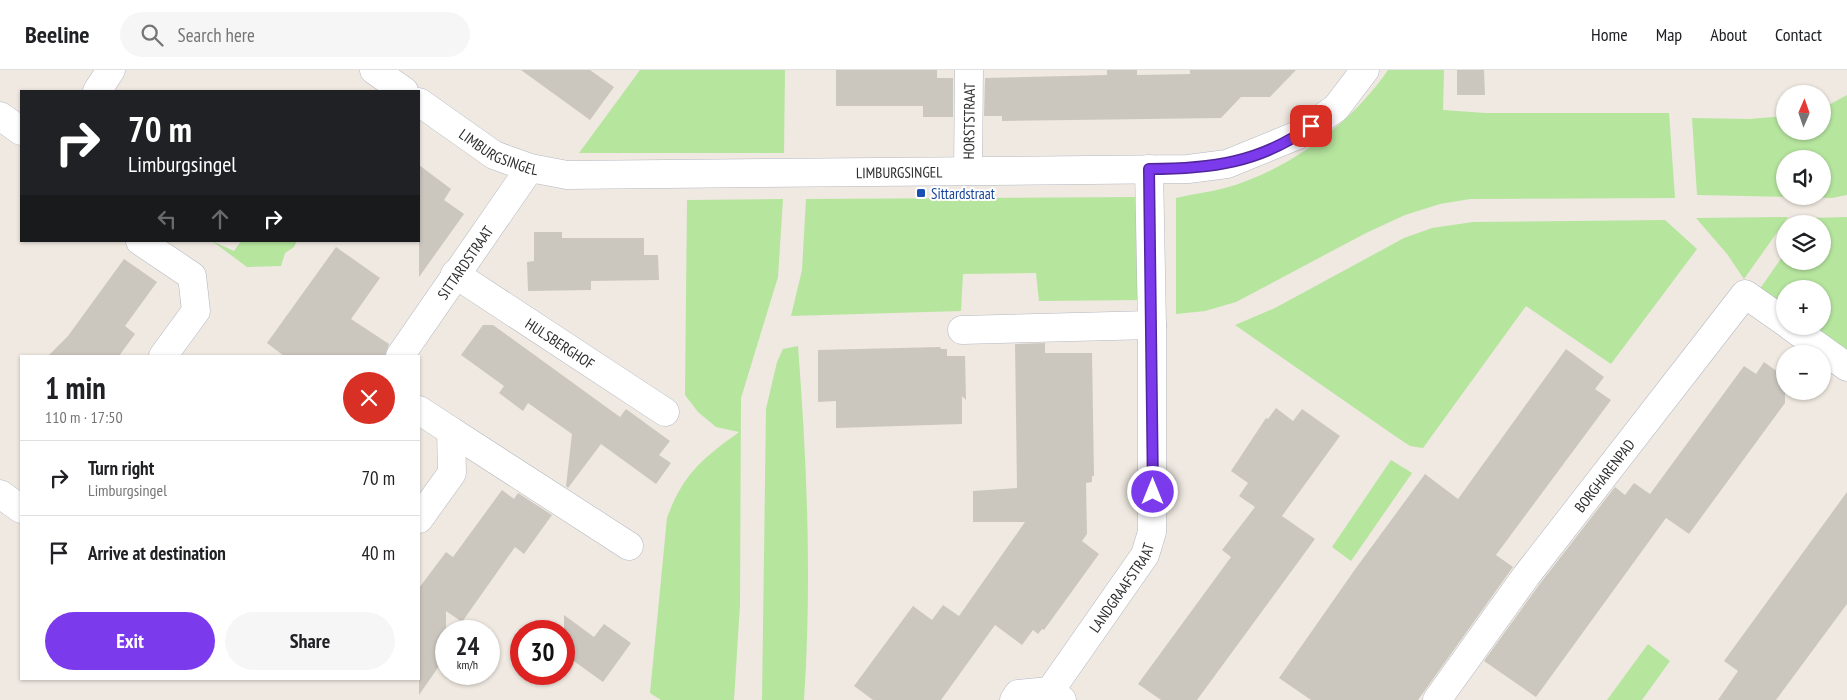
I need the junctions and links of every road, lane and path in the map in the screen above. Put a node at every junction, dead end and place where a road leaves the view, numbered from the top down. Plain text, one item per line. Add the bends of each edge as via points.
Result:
1 (111, 70) edge
2 (374, 70) edge
3 (969, 70) edge
4 (1365, 70) edge
5 (98, 90) edge
6 (403, 90) edge
7 (420, 103) edge
8 (0, 116) edge
9 (20, 130) edge
10 (530, 168) junction
11 (1149, 169) junction
12 (968, 171) junction
13 (141, 242) edge
14 (455, 274) junction
15 (1776, 316) edge
16 (1152, 325) junction
17 (962, 330) dead end
18 (1803, 335) edge
19 (164, 355) edge
20 (401, 355) edge
21 (1847, 367) edge
22 (420, 411) edge
23 (665, 412) dead end
24 (451, 431) junction
25 (0, 494) edge
26 (20, 508) edge
27 (420, 518) edge
28 (629, 546) dead end
29 (1056, 696) edge
30 (1014, 700) edge
31 (1437, 700) edge

1 - 5 street
2 - 6 street
3 - 12 street, HORSTSTRAAT
4 - 11 street, LIMBURGSINGEL via 1336,108 1290,139 1227,164
7 - 10 street, LIMBURGSINGEL via 494,155
8 - 9 street
10 - 12 street, LIMBURGSINGEL via 567,175
10 - 14 street, SITTARDSTRAAT
11 - 12 street, LIMBURGSINGEL
11 - 16 street, LANDGRAAFSTRAAT
13 - 19 street via 192,276 196,311
14 - 20 street, SITTARDSTRAAT
14 - 23 street, HULSBERGHOF
15 - 31 street, BORGHARENPAD via 1745,294 1526,576
16 - 17 street
16 - 29 street, LANDGRAAFSTRAAT via 1152,532 1145,555
18 - 21 street
22 - 24 street
24 - 27 street via 452,473
24 - 28 street
25 - 26 street
29 - 30 street, LANDGRAAFSTRAAT via 1018,694

